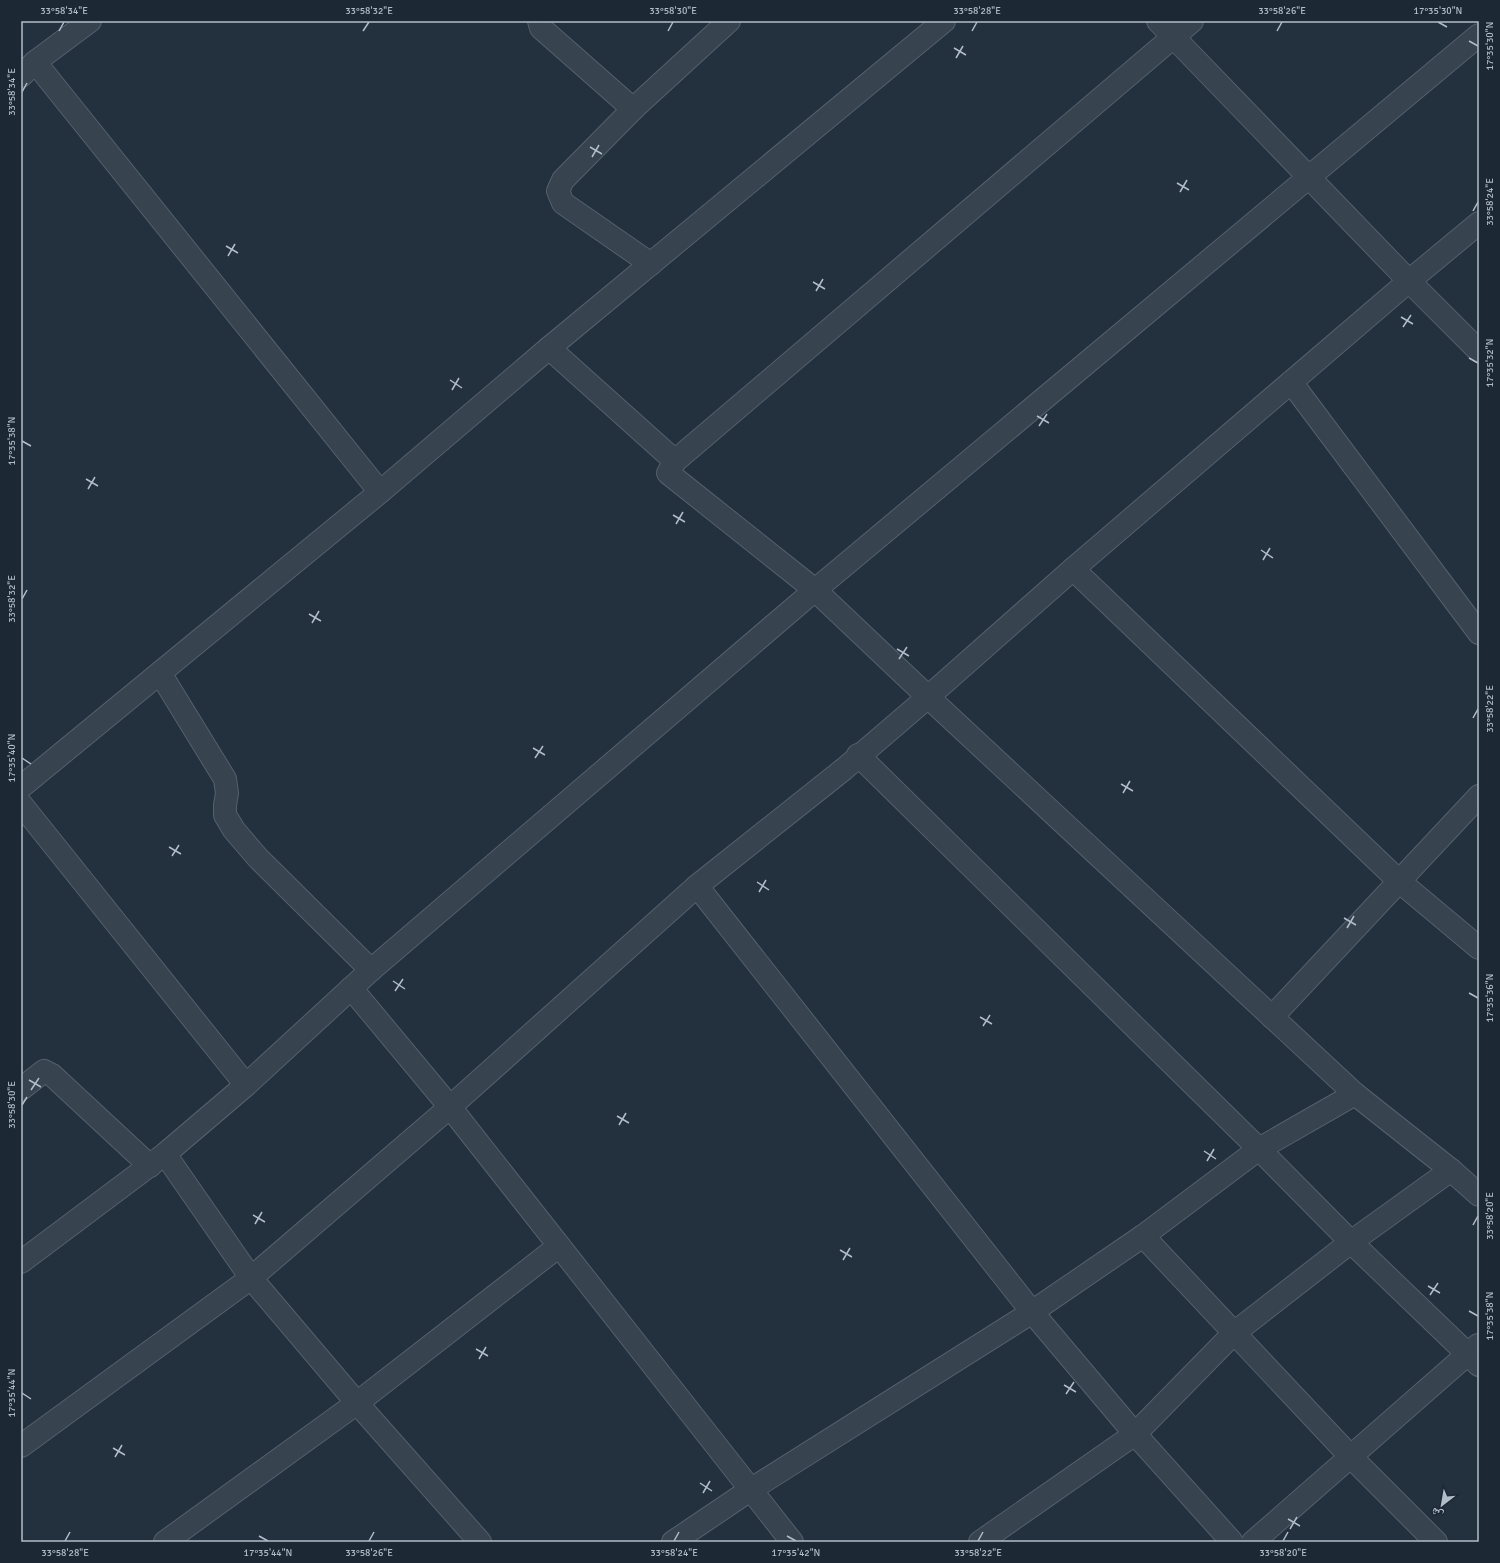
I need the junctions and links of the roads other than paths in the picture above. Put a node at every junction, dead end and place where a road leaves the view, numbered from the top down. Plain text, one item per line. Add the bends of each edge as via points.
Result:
1 (90, 21) edge
2 (539, 21) edge
3 (729, 21) edge
4 (944, 21) edge
5 (1158, 21) edge
6 (1192, 21) edge
7 (1479, 35) edge
8 (1174, 37) junction
9 (28, 69) edge
10 (633, 109) junction
11 (1310, 177) junction
12 (1479, 223) edge
13 (651, 264) junction
14 (1409, 281) junction
15 (549, 348) junction
16 (1479, 351) edge
17 (1291, 382) junction
18 (675, 461) junction
19 (380, 492) junction
20 (1073, 569) junction
21 (816, 590) junction
22 (1479, 633) edge
23 (160, 673) junction
24 (928, 697) junction
25 (858, 756) junction
26 (21, 787) edge
27 (1479, 796) edge
28 (21, 804) edge
29 (1400, 882) junction
30 (697, 886) junction
31 (1479, 948) edge
32 (371, 970) junction
33 (351, 988) junction
34 (1272, 1017) junction
35 (246, 1085) junction
36 (21, 1089) edge
37 (1355, 1094) junction
38 (450, 1107) junction
39 (1259, 1149) junction
40 (158, 1160) junction
41 (1451, 1170) junction
42 (1479, 1195) edge
43 (1143, 1236) junction
44 (1352, 1242) junction
45 (559, 1246) junction
46 (21, 1262) edge
47 (251, 1278) junction
48 (1032, 1312) junction
49 (1234, 1334) junction
50 (1475, 1354) edge
51 (357, 1403) junction
52 (1135, 1434) junction
53 (21, 1446) edge
54 (1350, 1456) junction
55 (750, 1490) junction
56 (166, 1542) edge
57 (480, 1542) edge
58 (673, 1542) edge
59 (792, 1542) edge
60 (980, 1542) edge
61 (1232, 1542) edge
62 (1253, 1542) edge
63 (1436, 1542) edge

1 - 9 street
2 - 10 street via 541,28
3 - 10 street
4 - 13 street
5 - 8 street
6 - 8 street
7 - 11 street
8 - 11 street
8 - 18 street
9 - 19 street
10 - 13 street via 563,180 558,190 563,203
11 - 14 street
11 - 21 street
12 - 14 street
13 - 15 street
14 - 16 street
14 - 17 street
15 - 18 street
15 - 19 street
17 - 20 street
17 - 22 street
18 - 21 street via 668,473
19 - 23 street
20 - 24 street
20 - 29 street
21 - 24 street
21 - 32 street
23 - 26 street
23 - 32 street via 225,779 225,815 234,830 258,858
24 - 25 street
24 - 34 street
25 - 30 street
25 - 39 street
27 - 29 street
28 - 35 street
29 - 31 street
29 - 34 street
30 - 38 street
30 - 48 street
32 - 33 street
33 - 35 street
33 - 38 street
34 - 37 street
35 - 40 street
36 - 40 street via 44,1071 52,1075
37 - 39 street
37 - 41 street
38 - 45 street
38 - 47 street
39 - 43 street
39 - 44 street
40 - 46 street
40 - 47 street
41 - 42 street
41 - 44 street
43 - 48 street
43 - 49 street
44 - 49 street
44 - 50 street
45 - 51 street
45 - 55 street
47 - 51 street
47 - 53 street
48 - 52 street
48 - 55 street
49 - 52 street
49 - 54 street
50 - 54 street
51 - 56 street
51 - 57 street
52 - 60 street
52 - 61 street
54 - 62 street
54 - 63 street
55 - 58 street
55 - 59 street

